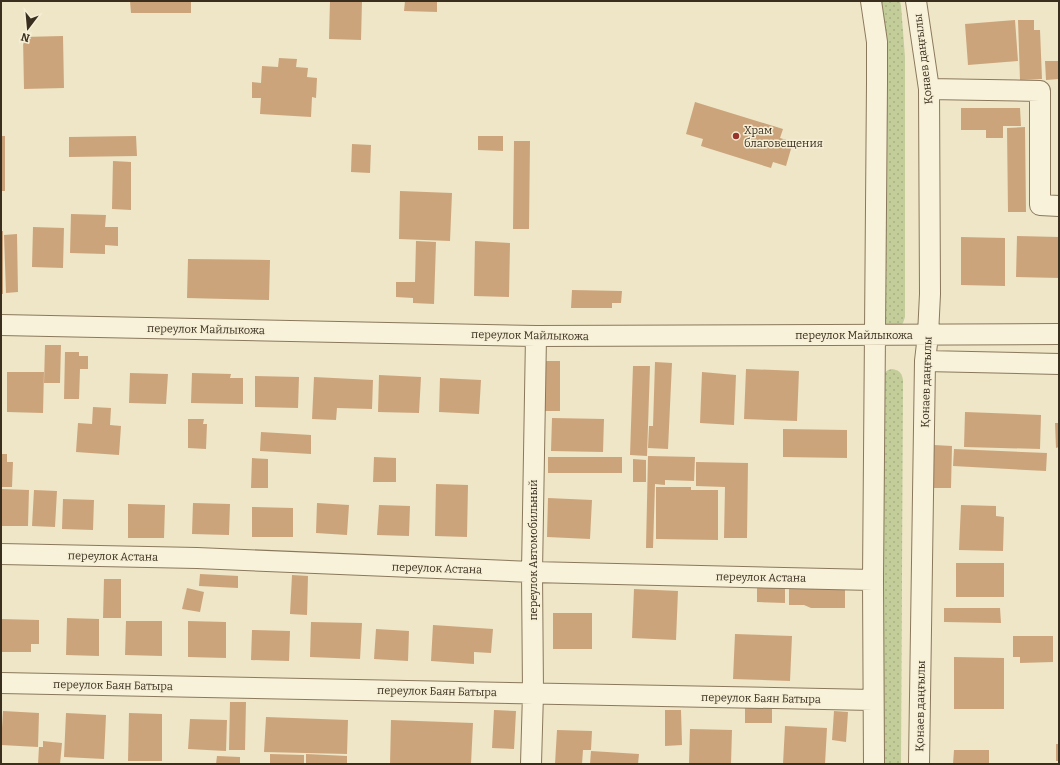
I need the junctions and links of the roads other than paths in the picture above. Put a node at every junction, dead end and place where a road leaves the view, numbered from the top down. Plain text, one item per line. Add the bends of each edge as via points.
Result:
1 (872, 1) edge
2 (916, 1) edge
3 (929, 89) junction
4 (1059, 206) edge
5 (1, 325) edge
6 (1059, 334) edge
7 (875, 335) junction
8 (928, 335) junction
9 (536, 336) junction
10 (925, 361) junction
11 (1059, 364) edge
12 (1, 554) edge
13 (532, 572) junction
14 (873, 580) junction
15 (1, 683) edge
16 (533, 693) junction
17 (873, 700) junction
18 (531, 764) edge
19 (874, 764) edge
20 (919, 764) edge

1 - 7 street via 877,42
2 - 3 street, Қонаев даңғылы
3 - 4 street via 1040,91 1040,205
3 - 8 street, Қонаев даңғылы
5 - 9 street, переулок Майлыкожа
6 - 8 street, переулок Майлыкожа
7 - 8 street, переулок Майлыкожа
7 - 9 street, переулок Майлыкожа
7 - 14 street
8 - 10 street, Қонаев даңғылы
9 - 13 street, переулок Автомобильный
10 - 11 street
10 - 20 street, Қонаев даңғылы
12 - 13 street, переулок Астана via 197,558
13 - 14 street, переулок Астана
13 - 16 street, переулок Автомобильный
14 - 17 street
15 - 16 street, переулок Баян Батыра
16 - 17 street, переулок Баян Батыра
16 - 18 street, переулок Автомобильный
17 - 19 street

